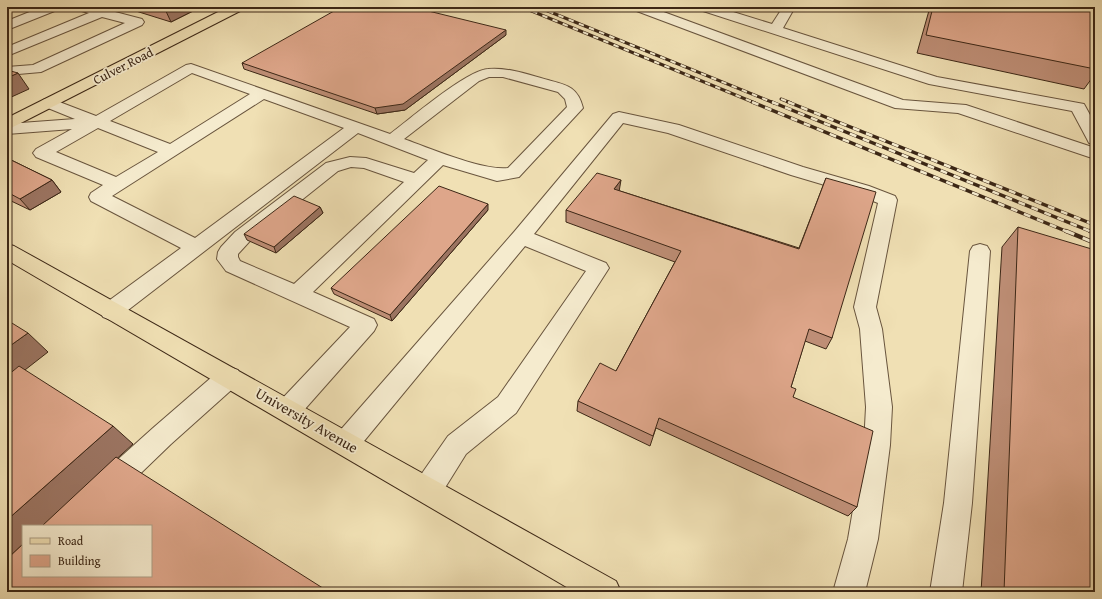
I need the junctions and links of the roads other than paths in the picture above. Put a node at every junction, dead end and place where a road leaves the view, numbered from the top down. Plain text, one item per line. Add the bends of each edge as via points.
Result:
1 (52, 7) edge
2 (82, 7) edge
3 (238, 7) edge
4 (638, 7) edge
5 (704, 7) edge
6 (789, 7) edge
7 (731, 11) edge
8 (102, 12) junction
9 (7, 26) edge
10 (775, 30) junction
11 (7, 52) edge
12 (7, 71) edge
13 (934, 81) junction
14 (263, 93) junction
15 (48, 103) junction
16 (960, 108) junction
17 (96, 122) junction
18 (7, 124) edge
19 (356, 127) junction
20 (7, 129) edge
21 (1095, 139) edge
22 (392, 140) junction
23 (171, 151) junction
24 (1095, 154) edge
25 (440, 158) junction
26 (417, 180) junction
27 (118, 185) junction
28 (521, 237) junction
29 (196, 246) junction
30 (7, 251) edge
31 (980, 251) dead end
32 (297, 294) junction
33 (111, 311) junction
34 (229, 377) junction
35 (288, 410) junction
36 (346, 443) junction
37 (428, 489) junction
38 (66, 525) edge
39 (605, 592) edge
40 (849, 592) edge
41 (946, 592) edge

1 - 9 lane
2 - 8 lane
3 - 15 main road, Culver Road
4 - 16 lane via 901,105
5 - 7 lane
6 - 10 lane
7 - 10 lane
8 - 11 lane
8 - 12 lane via 137,22 36,69
10 - 13 lane
13 - 16 lane
13 - 21 lane via 1078,107
14 - 17 lane via 191,68
14 - 19 lane
14 - 23 lane
15 - 17 lane
15 - 18 main road, Culver Road
16 - 24 lane
17 - 20 lane
17 - 23 lane
17 - 27 lane via 42,153
19 - 22 lane
19 - 29 lane
22 - 25 lane
22 - 25 lane via 474,78 487,73 503,73 563,89 573,98 575,108 513,173 497,175
23 - 27 lane
25 - 26 lane
26 - 32 lane
26 - 32 lane via 366,163 350,162 332,167 248,233 228,252 228,259 233,266
27 - 29 lane via 98,197
28 - 36 lane
28 - 37 lane via 599,268 507,404 457,445
28 - 40 lane via 619,117 673,129 888,200 865,307 871,329 879,407 878,445 863,538
29 - 33 lane
30 - 33 main road, University Avenue
31 - 41 lane via 958,503
32 - 35 lane via 366,325
33 - 34 main road, University Avenue
34 - 35 main road, University Avenue
34 - 38 lane
35 - 36 main road, University Avenue
36 - 37 main road, University Avenue
37 - 39 main road, University Avenue

